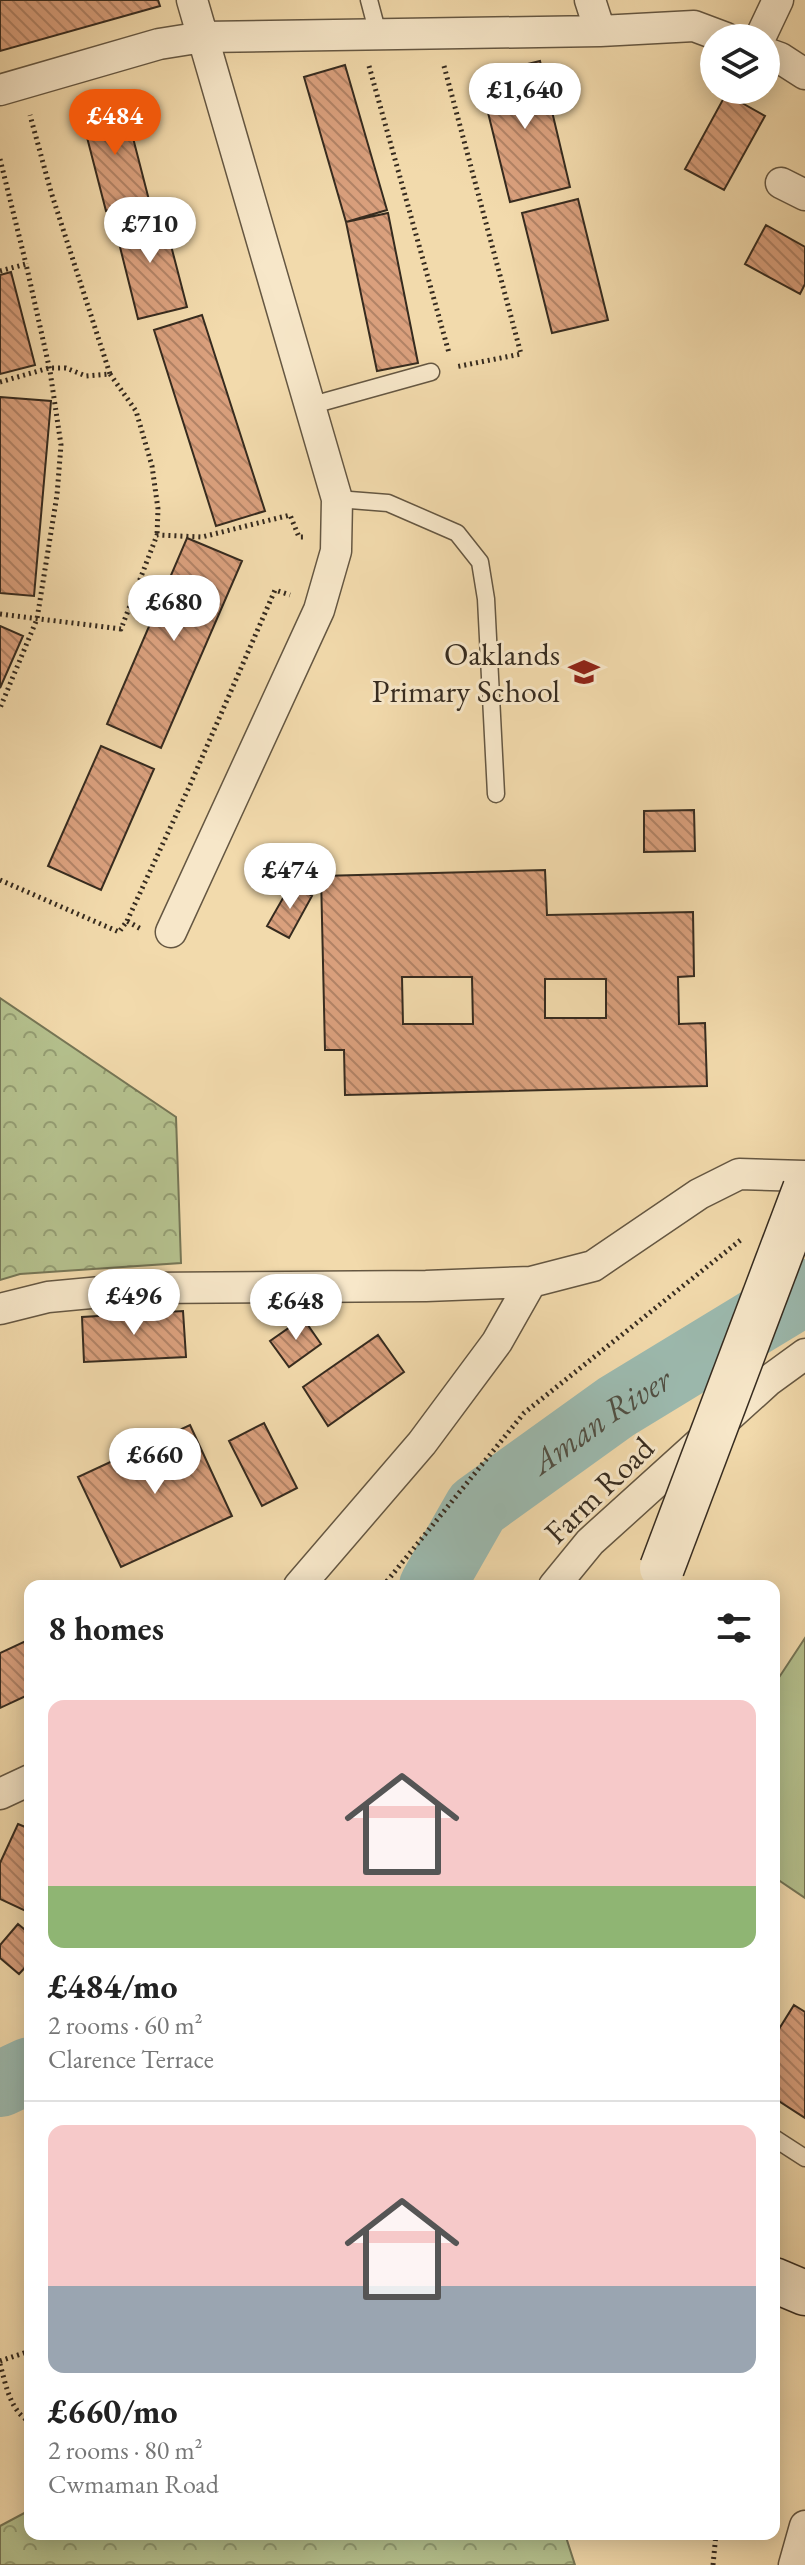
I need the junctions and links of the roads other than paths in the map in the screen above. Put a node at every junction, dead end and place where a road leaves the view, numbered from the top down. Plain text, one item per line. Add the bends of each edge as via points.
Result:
1 (192, 0) edge
2 (369, 0) edge
3 (590, 0) edge
4 (778, 0) edge
5 (767, 24) edge
6 (700, 28) edge
7 (600, 31) junction
8 (370, 35) junction
9 (203, 37) junction
10 (780, 58) edge
11 (805, 74) edge
12 (11, 86) edge
13 (431, 372) road end
14 (309, 406) junction
15 (337, 499) junction
16 (496, 794) dead end
17 (171, 932) road end
18 (805, 1176) edge
19 (805, 1189) edge
20 (531, 1282) junction
21 (0, 1309) edge
22 (805, 1354) edge
23 (658, 1577) edge
24 (304, 1580) edge
25 (559, 1580) edge
26 (24, 1783) edge
27 (0, 1794) edge
28 (780, 2142) edge
29 (805, 2158) edge
30 (780, 2283) edge
31 (805, 2293) edge
32 (805, 2526) edge
33 (794, 2565) edge

1 - 9 street
2 - 8 lane
3 - 7 street
4 - 5 street
6 - 7 street
7 - 8 street
8 - 9 street
9 - 12 street via 159,44
9 - 14 street
10 - 11 street
13 - 14 lane
14 - 15 street
15 - 16 lane via 388,503 457,533 480,562
15 - 17 street via 336,551 319,610
18 - 20 street via 739,1174 699,1194 593,1266
19 - 23 main road, bridge
20 - 21 street via 144,1288 48,1297
20 - 24 street via 497,1342 422,1443
22 - 25 street, Farm Road via 768,1381 590,1542
26 - 27 street
28 - 29 lane
30 - 31 main road
32 - 33 street

